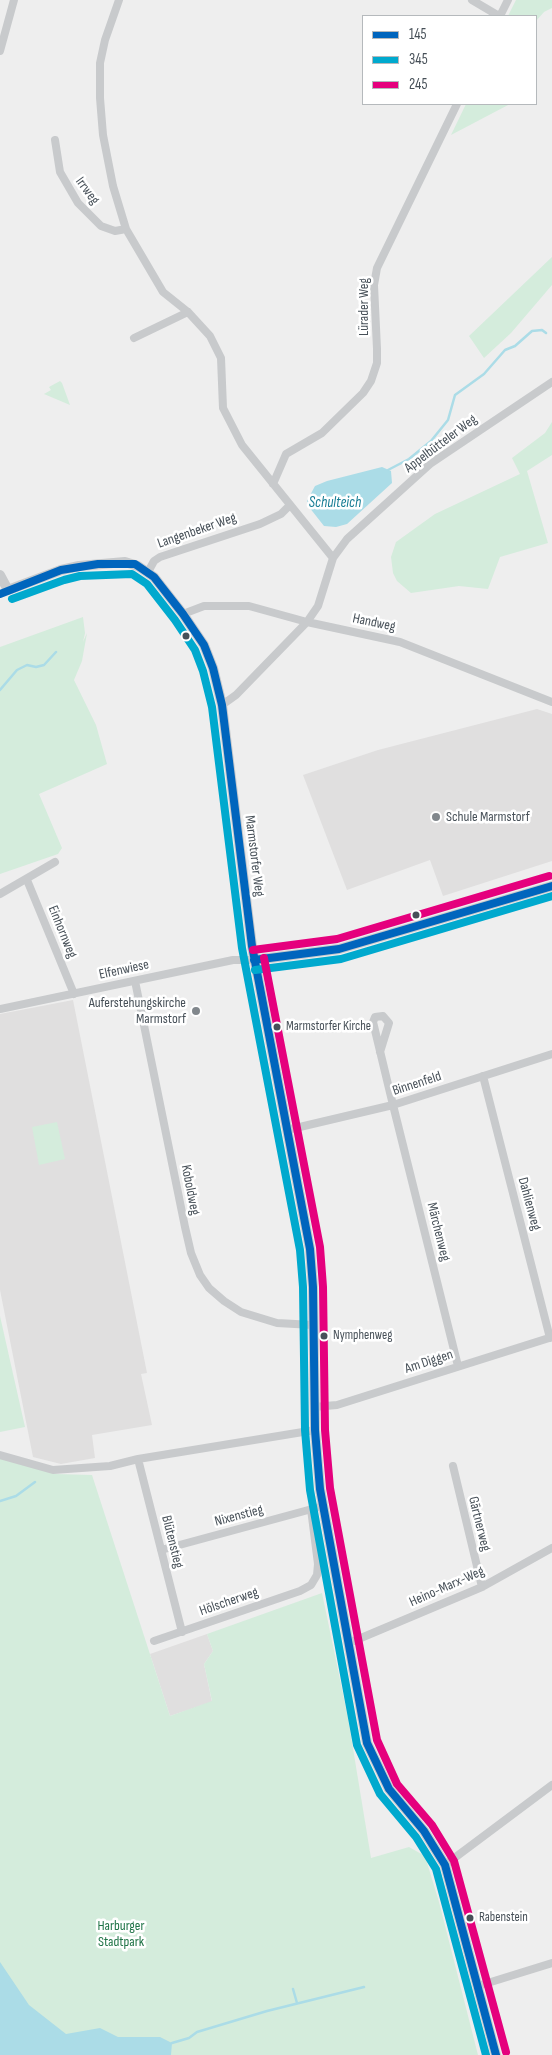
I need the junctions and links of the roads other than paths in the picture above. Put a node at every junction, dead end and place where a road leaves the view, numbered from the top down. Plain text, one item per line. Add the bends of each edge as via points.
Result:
1 (14, 0) edge
2 (119, 0) edge
3 (472, 0) edge
4 (508, 0) edge
5 (498, 15) edge
6 (500, 15) edge
7 (0, 51) edge
8 (457, 105) edge
9 (55, 140) dead end
10 (126, 229) junction
11 (188, 312) junction
12 (134, 338) dead end
13 (552, 382) edge
14 (273, 484) junction
15 (290, 505) junction
16 (333, 558) junction
17 (148, 572) junction
18 (0, 575) edge
19 (4, 592) edge
20 (183, 614) junction
21 (307, 622) junction
22 (552, 702) edge
23 (222, 705) junction
24 (55, 862) dead end
25 (27, 880) junction
26 (552, 886) edge
27 (0, 894) edge
28 (254, 960) junction
29 (135, 981) junction
30 (74, 994) junction
31 (0, 1009) edge
32 (380, 1052) dead end
33 (552, 1054) edge
34 (482, 1076) junction
35 (393, 1105) junction
36 (287, 1130) junction
37 (313, 1325) junction
38 (551, 1338) edge
39 (458, 1366) junction
40 (314, 1407) junction
41 (315, 1430) junction
42 (0, 1455) edge
43 (138, 1459) junction
44 (452, 1466) dead end
45 (323, 1506) junction
46 (311, 1509) junction
47 (552, 1548) edge
48 (161, 1550) junction
49 (482, 1586) junction
50 (182, 1632) junction
51 (154, 1640) dead end
52 (349, 1643) junction
53 (552, 1785) edge
54 (445, 1865) junction
55 (552, 1962) edge
56 (478, 1986) junction
57 (496, 2055) edge

1 - 7 street
2 - 10 street via 104,40 100,98 113,186
3 - 5 street
4 - 6 street
8 - 14 street, Lürader Weg via 378,268 374,285 377,363 371,381 322,433 286,454
9 - 10 street, Irrweg via 60,172 78,203 105,228 116,232
10 - 11 street via 163,292
11 - 12 street
11 - 14 street via 210,336 221,358 224,408 228,418 242,445
13 - 16 street, Appelbütteler Weg via 430,464 347,539
14 - 15 street
15 - 16 street
15 - 17 street, Langenbeker Weg via 281,514 260,524 160,557
16 - 21 street, Appelbütteler Weg via 318,606
17 - 19 street via 125,562 79,566
17 - 20 street, Marmstorfer Weg
18 - 19 street
20 - 21 street, Handweg via 204,606 249,606
20 - 23 street, Marmstorfer Weg via 209,657
21 - 22 street, Handweg via 400,642
21 - 23 street, Appelbütteler Weg via 236,695
23 - 28 street, Marmstorfer Weg
24 - 25 street
25 - 27 street
25 - 30 street, Einhornweg
26 - 28 street via 339,949
28 - 29 street, Elfenwiese via 242,959
28 - 36 street, Marmstorfer Weg
29 - 30 street, Elfenwiese
29 - 37 street, Koboldweg via 185,1227 200,1275 209,1288 241,1312 277,1323
30 - 31 street, Elfenwiese
32 - 35 street, Märchenweg
33 - 34 street, Binnenfeld
34 - 35 street, Binnenfeld
34 - 38 street, Dahlienweg
35 - 36 street, Binnenfeld
35 - 39 street, Märchenweg
36 - 37 street, Marmstorfer Weg via 310,1249
37 - 40 street, Marmstorfer Weg
38 - 39 street, Am Diggen
39 - 40 street, Am Diggen via 337,1405
40 - 41 street, Marmstorfer Weg
41 - 43 street
41 - 45 street, Marmstorfer Weg
42 - 43 street via 53,1470 110,1466
43 - 48 street, Blütenstieg
44 - 49 street, Gärtnerweg
45 - 46 street, Nixenstieg
45 - 52 street, Marmstorfer Weg
46 - 48 street, Nixenstieg
46 - 50 street, Hölscherweg via 318,1564 317,1575 311,1585
47 - 49 street, Heino-Marx-Weg
48 - 50 street, Blütenstieg
49 - 52 street, Heino-Marx-Weg
50 - 51 street, Hölscherweg
52 - 54 street, Marmstorfer Weg via 369,1751 389,1789 424,1831
53 - 54 street
54 - 56 street, Marmstorfer Weg
55 - 56 street
56 - 57 street, Marmstorfer Weg

